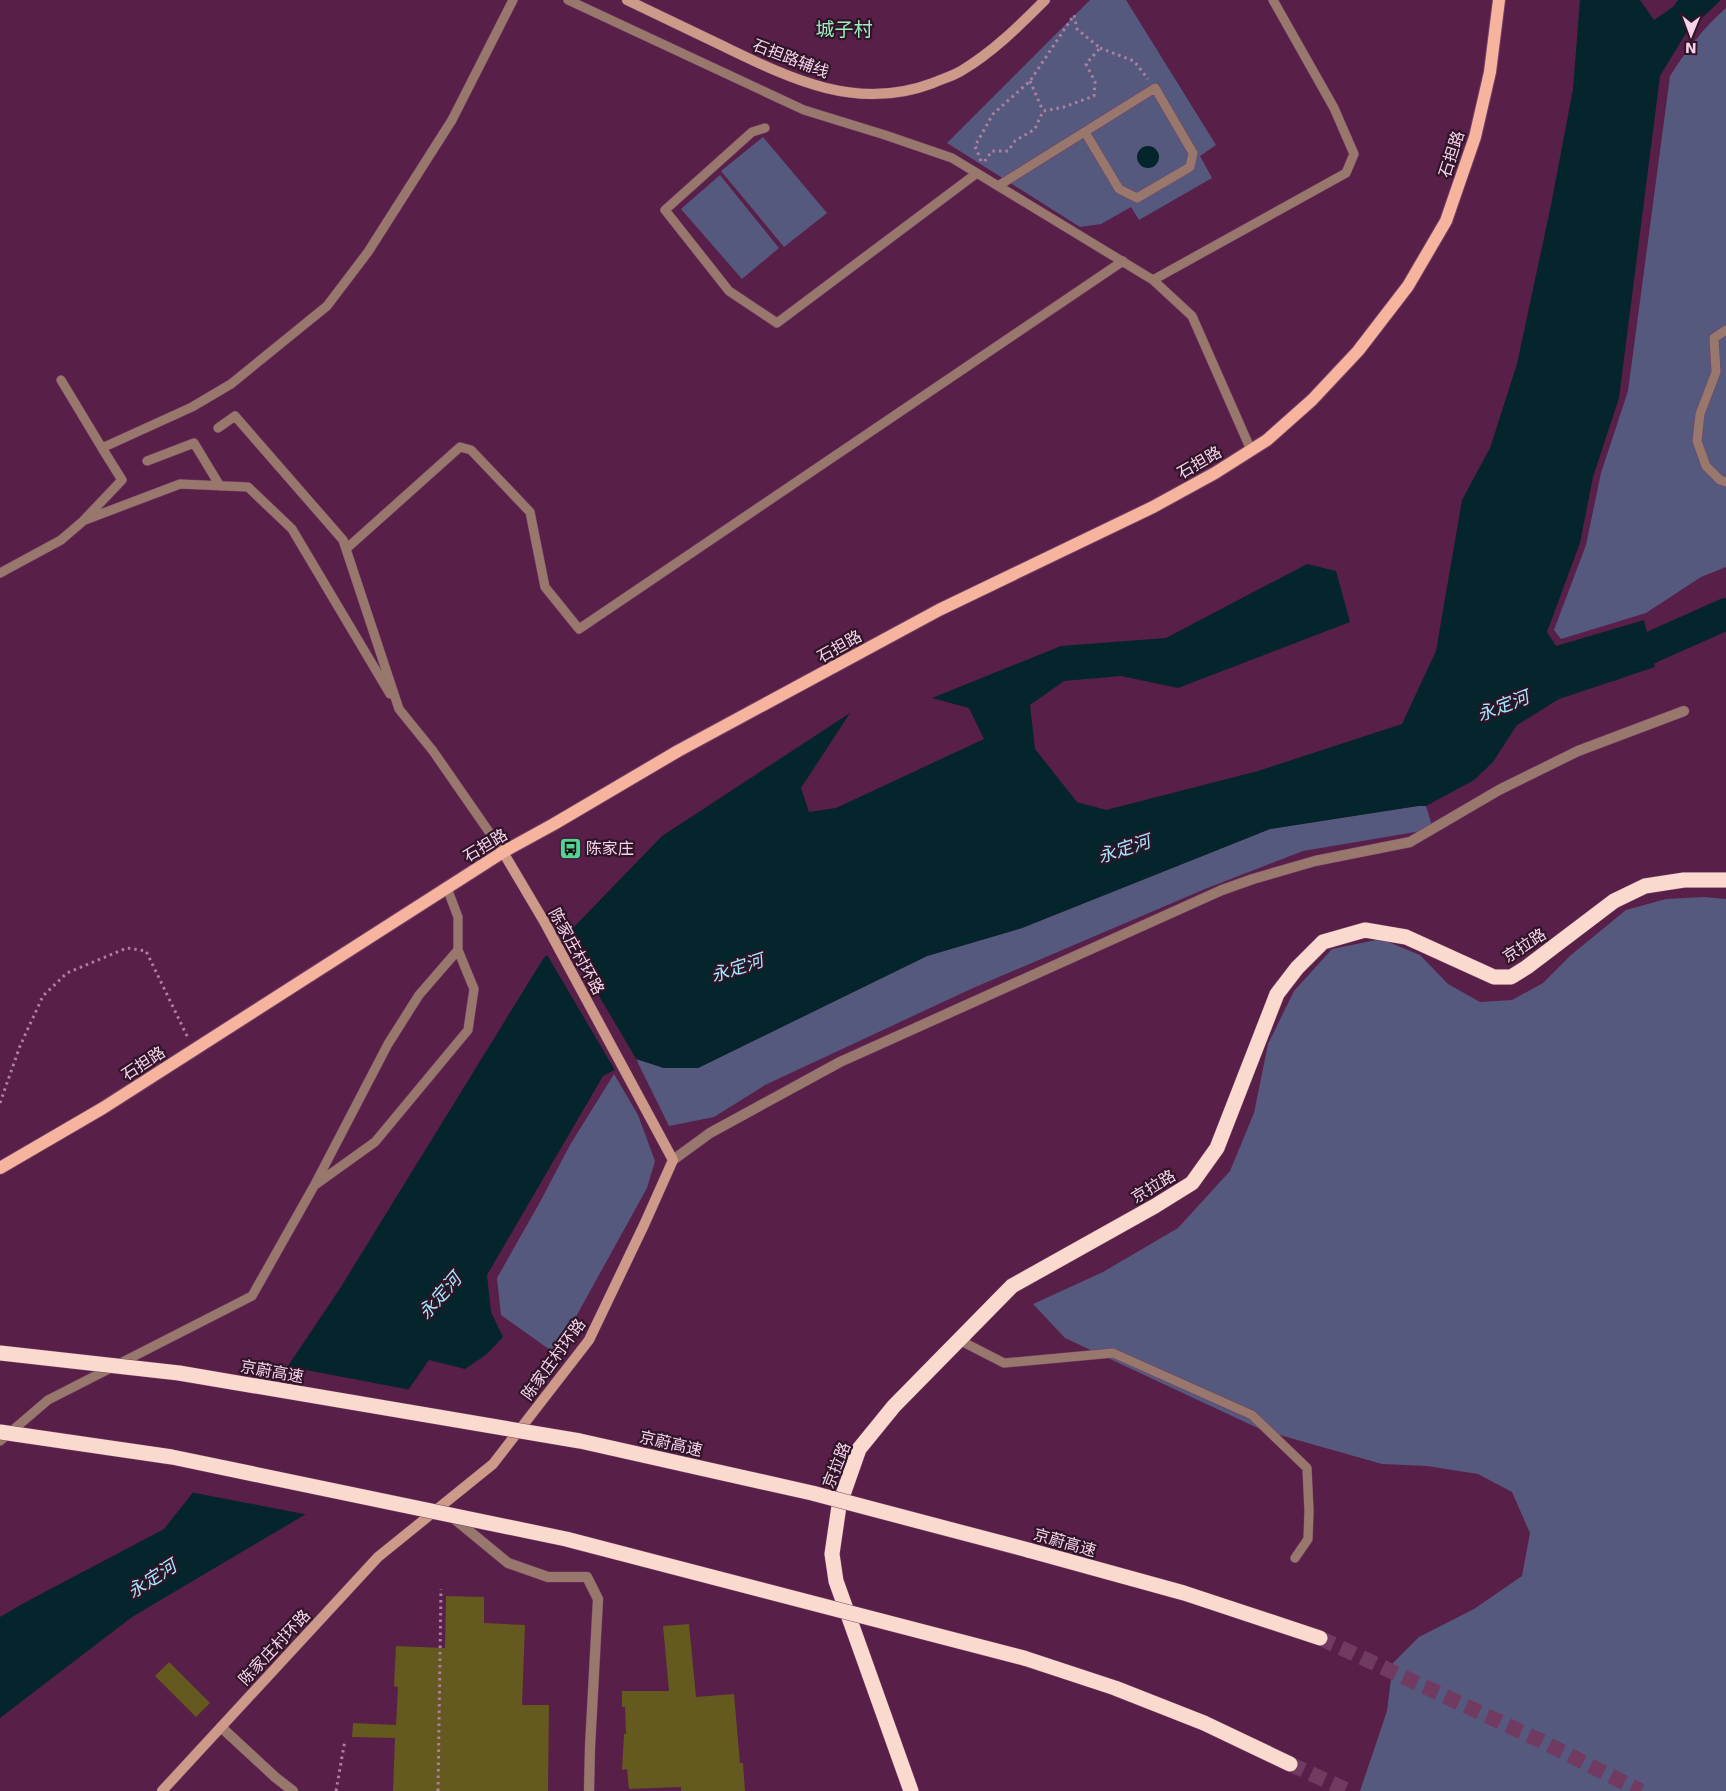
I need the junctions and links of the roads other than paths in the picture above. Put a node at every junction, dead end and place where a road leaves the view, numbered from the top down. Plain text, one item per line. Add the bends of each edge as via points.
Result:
1 (513, 0) edge
2 (568, 0) edge
3 (627, 0) edge
4 (1045, 0) edge
5 (1273, 0) edge
6 (1499, 0) edge
7 (765, 128) dead end
8 (1085, 132) junction
9 (977, 173) junction
10 (998, 186) junction
11 (1122, 261) junction
12 (1153, 280) junction
13 (1726, 330) edge
14 (61, 380) dead end
15 (218, 428) dead end
16 (102, 448) junction
17 (1252, 450) junction
18 (147, 461) dead end
19 (1726, 482) edge
20 (220, 486) junction
21 (82, 522) junction
22 (346, 549) junction
23 (0, 573) edge
24 (400, 709) junction
25 (1684, 711) dead end
26 (503, 852) junction
27 (1726, 880) edge
28 (447, 888) junction
29 (458, 950) junction
30 (673, 1160) junction
31 (0, 1168) edge
32 (314, 1186) junction
33 (959, 1340) junction
34 (0, 1353) edge
35 (0, 1432) edge
36 (0, 1441) edge
37 (440, 1507) junction
38 (1295, 1558) dead end
39 (1320, 1638) tunnel mouth
40 (220, 1727) junction
41 (1290, 1764) tunnel mouth
42 (162, 1791) edge
43 (293, 1791) edge
44 (590, 1791) edge
45 (911, 1791) edge

1 - 16 lane via 452,120 368,252 327,306 230,384 192,407
2 - 9 lane via 804,110 952,158
3 - 4 street, 石担路辅线 via 816,87 854,94 882,94 918,88 960,72 1003,42
5 - 12 lane via 1334,108 1354,154 1346,173
6 - 17 main road, 石担路 via 1490,72 1477,128 1446,221 1408,286 1358,351 1312,400
7 - 9 lane via 752,132 665,210 729,291 777,323
8 - 8 lane via 1155,88 1193,153 1190,167 1137,198 1119,189
8 - 10 lane
9 - 10 lane
10 - 11 lane
11 - 12 lane
11 - 22 lane via 579,629 546,587 530,512 471,450 460,447
12 - 17 lane via 1192,316
13 - 19 lane via 1714,338 1716,372 1700,414 1697,441 1706,466
14 - 16 lane
15 - 22 lane via 235,416 343,540
16 - 21 lane via 122,480
17 - 26 main road, 石担路 via 1153,507 939,610 678,751
18 - 20 lane via 194,443
20 - 21 lane via 180,484
20 - 24 lane via 248,487 292,529
21 - 23 lane via 61,540
22 - 24 lane
24 - 26 lane
25 - 30 street via 1578,751 1499,790 1410,842 1315,861 1253,879 1064,960 840,1062 710,1133
26 - 28 main road, 石担路
26 - 30 street, 陈家庄村环路
27 - 33 highway, 京拉路 via 1684,880 1644,886 1614,901 1511,977 1494,977 1406,937 1365,930 1323,942 1277,994 1218,1148 1192,1183 1012,1286
28 - 29 lane via 458,917
28 - 31 main road, 石担路 via 102,1108
29 - 32 lane via 419,995 388,1044
29 - 32 lane via 474,990 468,1030 375,1142
30 - 37 street, 陈家庄村环路 via 589,1340 493,1464
32 - 36 lane via 252,1296 48,1400
33 - 38 lane via 1004,1363 1113,1352 1252,1415 1307,1468 1308,1539
33 - 45 highway, 京拉路 via 894,1406 859,1449 839,1506 832,1554 836,1581
34 - 39 highway, 京蔚高速, bridge via 179,1373 580,1441 812,1493 1028,1550 1184,1593
35 - 41 highway, bridge via 172,1457 566,1539 1024,1658 1115,1688 1204,1723
37 - 40 street, 陈家庄村环路 via 378,1558
37 - 44 street via 508,1563 548,1577 587,1577 598,1599
40 - 42 street, 陈家庄村环路
40 - 43 street

